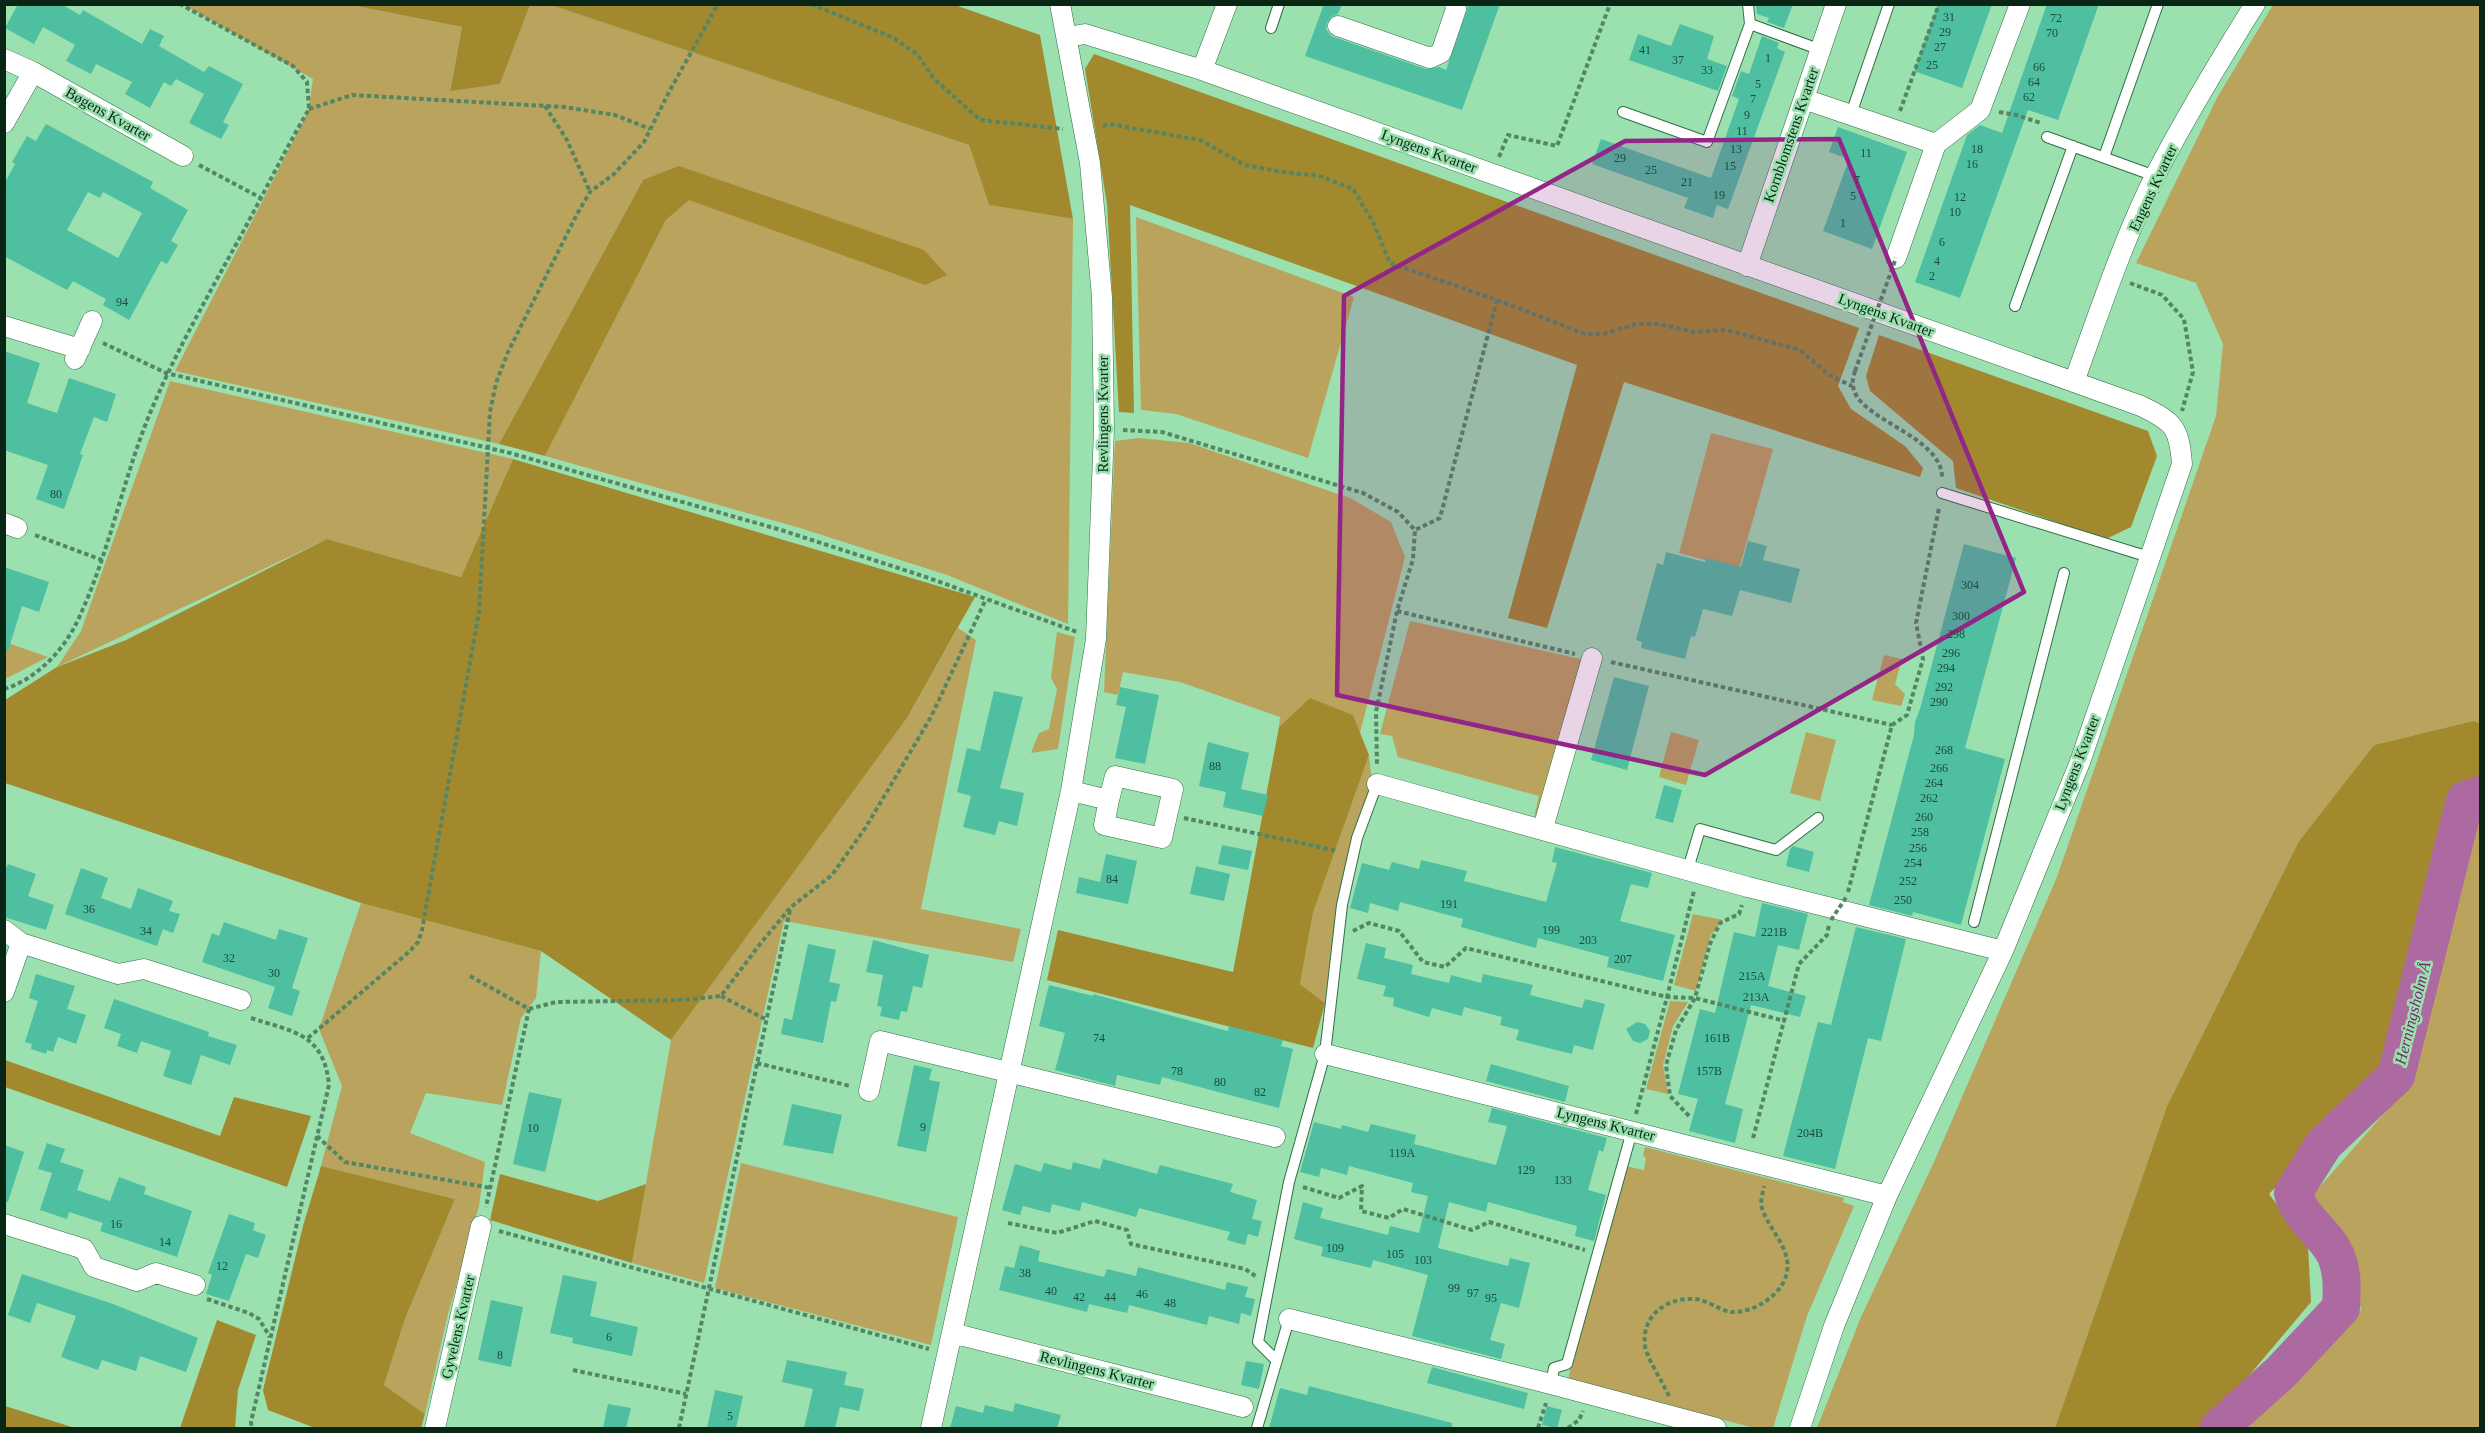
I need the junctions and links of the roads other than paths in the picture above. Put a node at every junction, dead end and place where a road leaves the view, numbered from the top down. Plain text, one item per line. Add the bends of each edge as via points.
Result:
1 (1060, 4) edge
2 (1227, 4) edge
3 (1279, 4) edge
4 (1455, 4) edge
5 (1748, 4) edge
6 (1836, 4) edge
7 (1889, 4) edge
8 (2020, 4) edge
9 (2158, 4) edge
10 (2255, 4) edge
11 (1750, 24) junction
12 (1338, 26) dead end
13 (1270, 28) dead end
14 (1067, 37) junction
15 (1821, 50) junction
16 (4, 59) edge
17 (1203, 70) junction
18 (33, 72) junction
19 (1804, 99) junction
20 (1623, 112) dead end
21 (1851, 114) junction
22 (4, 123) edge
23 (2047, 137) road end
24 (1936, 144) junction
25 (2073, 146) junction
26 (183, 156) road end
27 (2104, 157) junction
28 (2155, 176) junction
29 (1896, 258) road end
30 (1747, 266) junction
31 (2015, 306) dead end
32 (4, 326) edge
33 (83, 341) road end
34 (2073, 382) junction
35 (1942, 493) road end
36 (2149, 557) junction
37 (2064, 573) dead end
38 (1592, 658) road end
39 (1377, 784) joint
40 (1071, 791) junction
41 (1109, 800) junction
42 (1818, 818) dead end
43 (1543, 828) junction
44 (1693, 871) junction
45 (1974, 922) dead end
46 (4, 930) edge
47 (21, 943) junction
48 (2003, 951) junction
49 (4, 992) edge
50 (241, 1000) road end
51 (1324, 1054) junction
52 (1009, 1071) junction
53 (869, 1091) road end
54 (1632, 1131) junction
55 (1275, 1137) dead end
56 (1887, 1196) junction
57 (4, 1224) edge
58 (481, 1226) road end
59 (195, 1285) road end
60 (1289, 1318) joint
61 (952, 1333) junction
62 (1276, 1360) junction
63 (1551, 1384) junction
64 (1243, 1407) dead end
65 (435, 1428) edge
66 (931, 1428) edge
67 (1257, 1428) edge
68 (1716, 1428) edge
69 (1800, 1428) edge

1 - 14 street, Revlingens Kvarter
2 - 17 street
3 - 13 lane
4 - 12 street via 1441,53 1430,58
5 - 11 lane
6 - 15 street, Kornblomstens Kvarter
7 - 21 lane
8 - 24 street via 1980,110
9 - 27 lane
10 - 28 street, Engens Kvarter
11 - 15 lane
11 - 20 lane via 1707,142
14 - 17 street, Lyngens Kvarter via 1085,34
14 - 40 street, Revlingens Kvarter via 1090,163 1102,297 1104,429 1096,639
15 - 19 street, Kornblomstens Kvarter
16 - 18 street, Bøgens Kvarter
17 - 30 street, Lyngens Kvarter
18 - 22 street
18 - 26 street, Bøgens Kvarter
19 - 21 street
19 - 30 street, Kornblomstens Kvarter
21 - 24 street
23 - 25 lane
24 - 29 street
25 - 27 lane
25 - 31 lane
27 - 28 lane
28 - 34 street, Engens Kvarter
30 - 34 street, Lyngens Kvarter
32 - 33 street
34 - 36 street, Lyngens Kvarter via 2167,419 2180,438 2182,464
35 - 36 lane
36 - 48 street, Lyngens Kvarter via 2080,762
37 - 45 lane
38 - 43 street
39 - 43 street
39 - 51 lane via 1342,905
40 - 41 street
40 - 52 street, Revlingens Kvarter
41 - 41 street via 1115,776 1173,789 1162,838 1104,825
42 - 44 lane via 1776,850 1700,829
43 - 44 street
44 - 48 street
46 - 47 street
47 - 49 street
47 - 50 street via 118,974 144,969
48 - 56 street, Lyngens Kvarter
51 - 54 street, Lyngens Kvarter
51 - 62 lane via 1289,1182 1258,1342
52 - 53 street via 880,1041
52 - 55 street
52 - 61 street, Revlingens Kvarter
54 - 56 street, Lyngens Kvarter
54 - 63 lane via 1568,1364 1554,1368
56 - 69 street, Lyngens Kvarter via 1834,1326
57 - 59 street via 84,1249 93,1267 137,1281 156,1274
58 - 65 street, Gyvelens Kvarter
60 - 62 lane
60 - 63 street
61 - 64 street, Revlingens Kvarter
61 - 66 street, Revlingens Kvarter
62 - 67 lane
63 - 68 street

